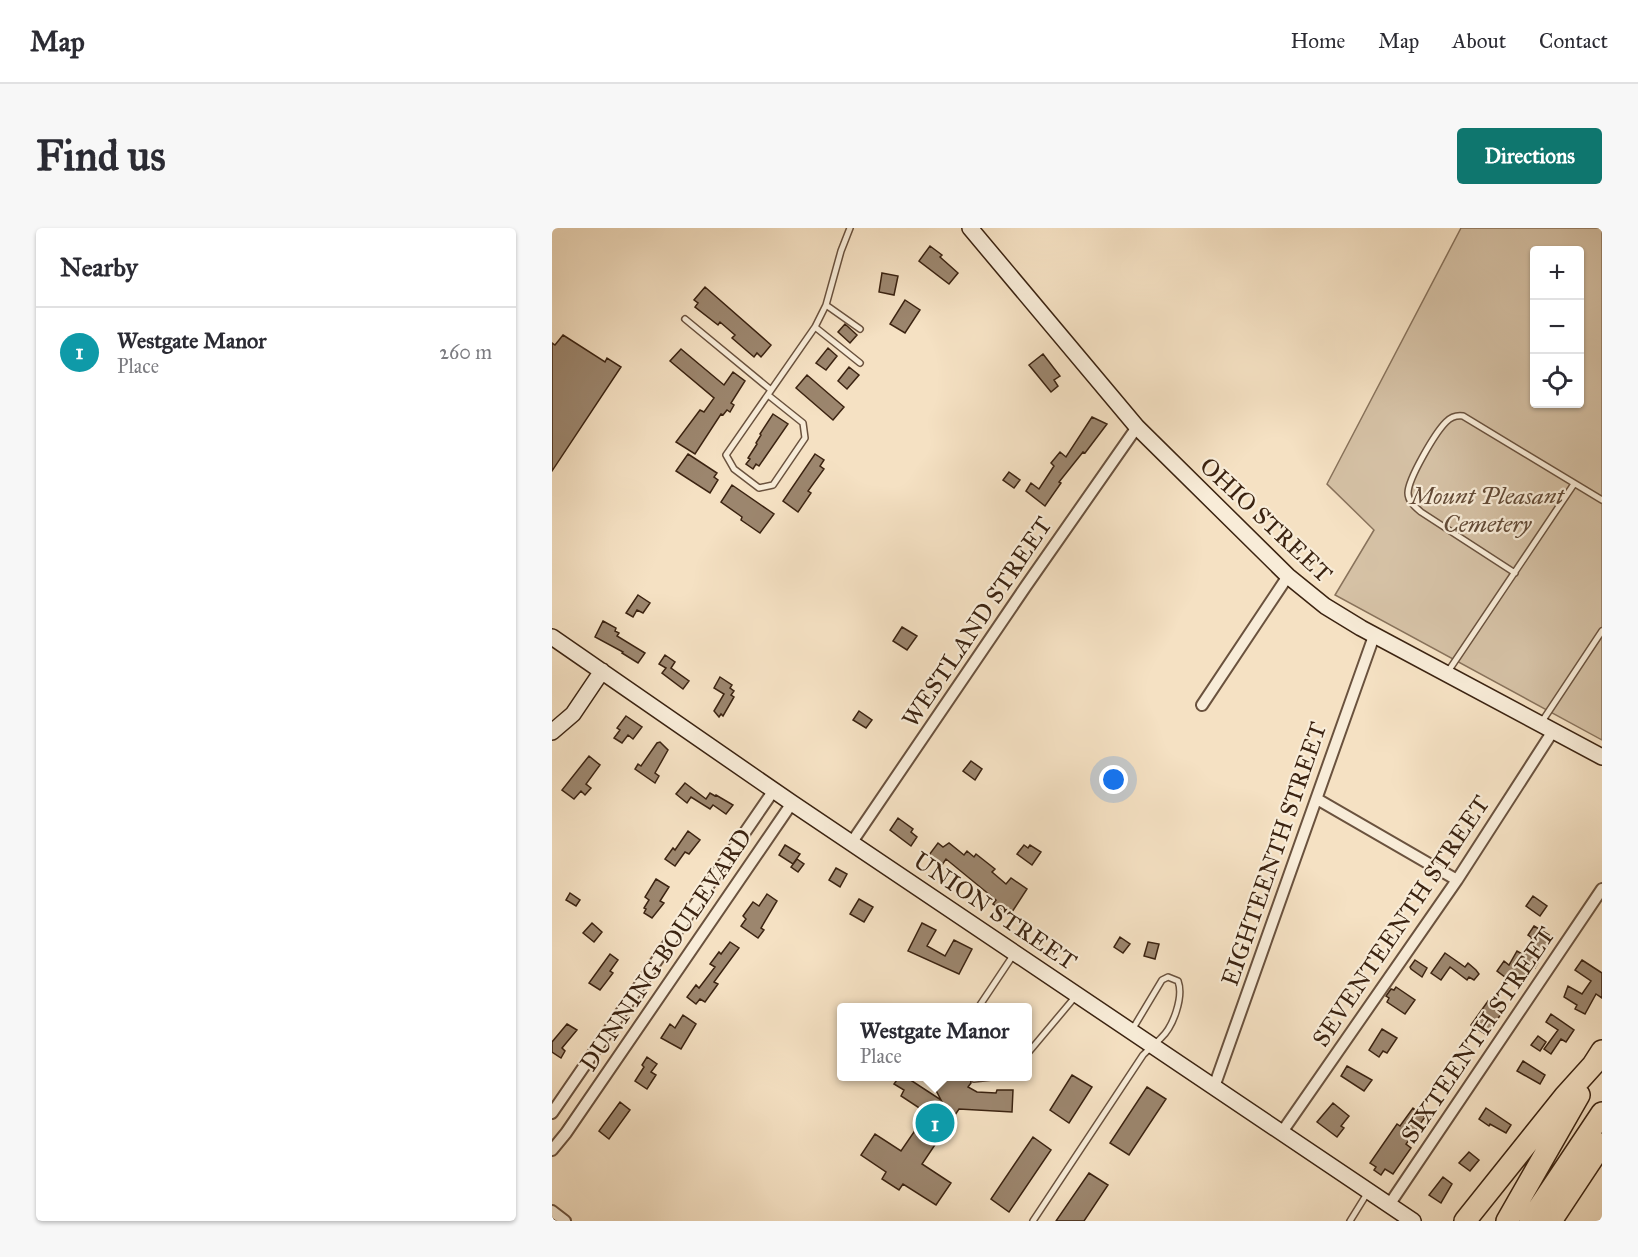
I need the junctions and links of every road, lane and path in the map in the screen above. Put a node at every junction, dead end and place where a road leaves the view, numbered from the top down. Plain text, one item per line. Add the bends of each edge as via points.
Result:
1 (850, 228) edge
2 (970, 228) edge
3 (826, 305) junction
4 (685, 319) dead end
5 (815, 327) junction
6 (860, 329) dead end
7 (860, 363) dead end
8 (769, 393) junction
9 (1137, 427) junction
10 (1574, 484) junction
11 (1602, 501) edge
12 (1515, 573) junction
13 (1288, 576) junction
14 (1602, 631) edge
15 (1374, 636) junction
16 (552, 637) edge
17 (602, 671) junction
18 (1446, 674) junction
19 (1202, 705) dead end
20 (1546, 727) junction
21 (552, 732) edge
22 (1602, 757) edge
23 (774, 790) junction
24 (1317, 799) junction
25 (792, 803) junction
26 (852, 842) junction
27 (1457, 880) junction
28 (1602, 889) edge
29 (1015, 952) junction
30 (1077, 994) junction
31 (981, 1003) edge
32 (1131, 1031) junction
33 (1152, 1045) junction
34 (1032, 1048) edge
35 (1598, 1058) edge
36 (1214, 1087) junction
37 (552, 1113) edge
38 (1602, 1113) edge
39 (1282, 1132) junction
40 (1602, 1144) edge
41 (552, 1150) edge
42 (1368, 1191) junction
43 (1389, 1205) junction
44 (552, 1211) edge
45 (565, 1221) edge
46 (1034, 1221) edge
47 (1350, 1221) edge
48 (1413, 1221) edge
49 (1465, 1221) edge
50 (1507, 1221) edge
51 (1530, 1221) edge
52 (1551, 1221) edge

1 - 3 lane
2 - 9 main road, OHIO STREET
3 - 5 lane
3 - 6 lane
4 - 8 lane
5 - 7 lane
5 - 8 lane
8 - 8 lane via 726,455 734,469 759,488 773,485 805,438 803,423
9 - 13 main road, OHIO STREET
9 - 26 street, WESTLAND STREET
10 - 11 lane
10 - 12 lane
10 - 12 lane via 1463,416 1450,418 1437,434 1410,485 1411,502
12 - 18 lane
13 - 15 main road, OHIO STREET via 1325,606
13 - 19 street
14 - 20 lane
15 - 18 main road, OHIO STREET
15 - 24 street, EIGHTEENTH STREET
16 - 17 main road, UNION STREET
17 - 21 main road via 573,714
17 - 23 main road, UNION STREET
18 - 20 main road, OHIO STREET
20 - 22 main road, OHIO STREET
20 - 27 street, SEVENTEENTH STREET
23 - 25 main road, UNION STREET
23 - 37 street, DUNNING BOULEVARD
24 - 27 street
24 - 36 street, EIGHTEENTH STREET
25 - 26 main road, UNION STREET
25 - 41 street, DUNNING BOULEVARD
26 - 29 main road, UNION STREET
27 - 39 street, SEVENTEENTH STREET
28 - 43 street, SIXTEENTH STREET
29 - 30 main road, UNION STREET
29 - 31 lane
30 - 32 main road, UNION STREET
30 - 34 lane
32 - 33 main road, UNION STREET
32 - 33 lane via 1162,980 1168,977 1178,981 1181,989 1174,1018 1162,1038
33 - 36 main road, UNION STREET
33 - 46 lane
35 - 49 highway
35 - 50 highway
36 - 39 main road, UNION STREET
38 - 51 highway
39 - 42 main road, UNION STREET
40 - 52 highway
42 - 43 main road, UNION STREET
42 - 47 lane
43 - 48 main road, UNION STREET
44 - 45 street

